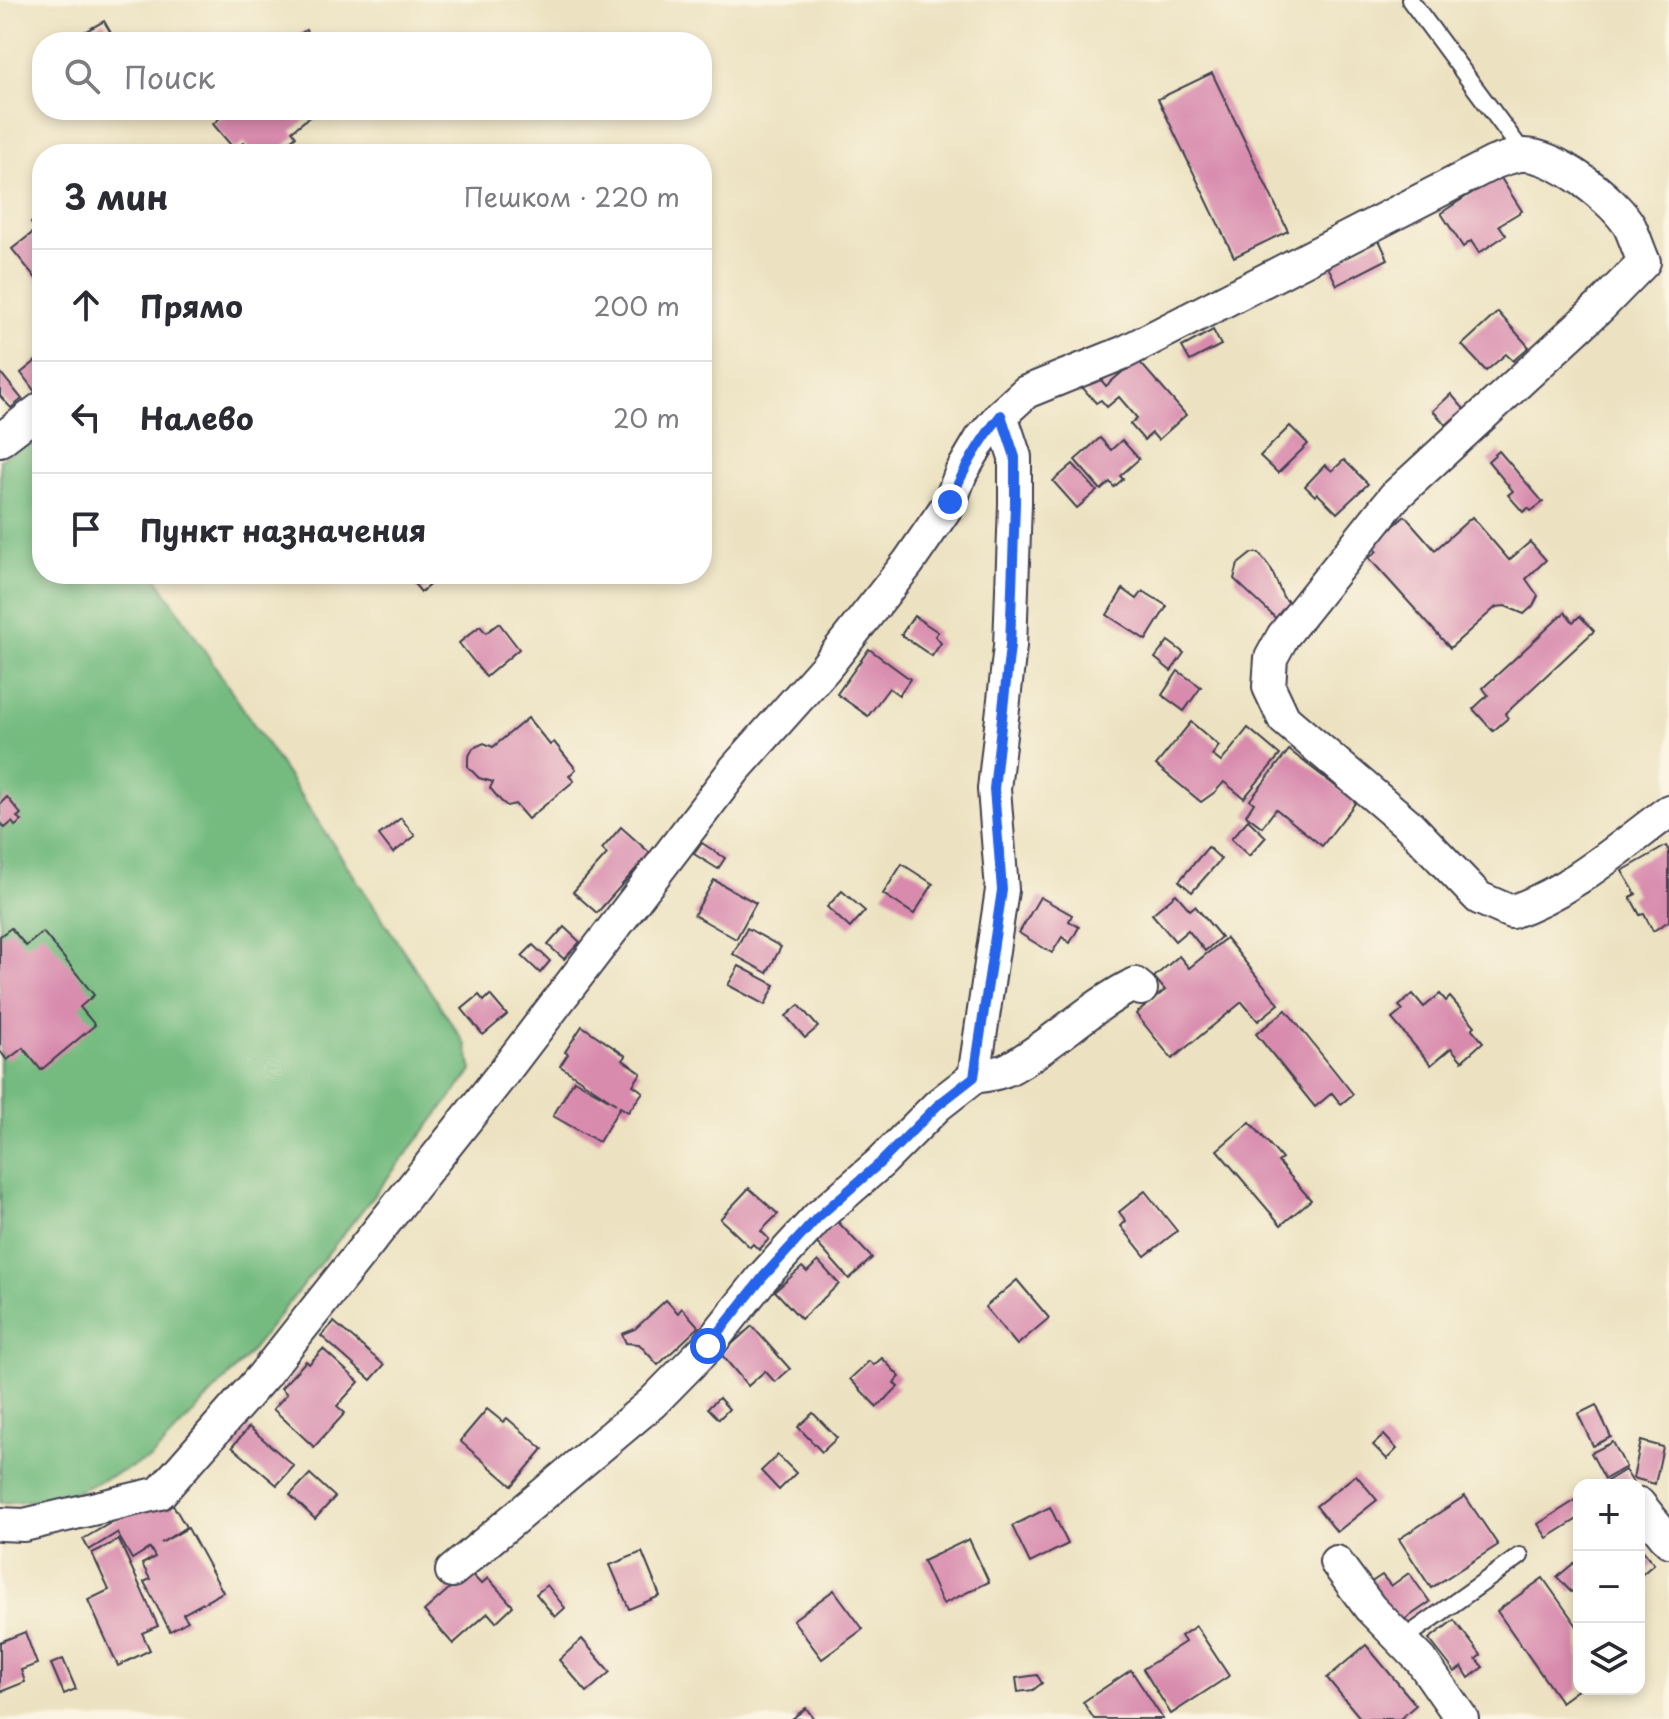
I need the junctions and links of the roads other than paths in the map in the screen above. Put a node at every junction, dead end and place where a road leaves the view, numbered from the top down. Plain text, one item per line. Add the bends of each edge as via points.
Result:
1 (1410, 0) edge
2 (1524, 154) junction
3 (1001, 415) junction
4 (32, 416) edge
5 (0, 440) edge
6 (1669, 811) edge
7 (1141, 989) dead end
8 (974, 1077) junction
9 (1645, 1511) edge
10 (0, 1524) edge
11 (1669, 1541) edge
12 (1520, 1556) dead end
13 (1336, 1562) dead end
14 (452, 1571) dead end
15 (1402, 1640) junction
16 (1461, 1718) edge

1 - 2 lane
2 - 3 street via 1493,163 1125,352 1026,392
2 - 6 street via 1577,175 1603,196 1629,225 1644,262 1394,497 1283,636 1271,658 1269,687 1284,719 1410,826 1479,898 1511,912 1570,883
3 - 8 street via 1015,457 1010,646 994,789 1002,890
3 - 10 street via 981,439 950,502 908,563 735,769 263,1376 160,1493 24,1525
4 - 5 street
7 - 8 street via 1135,984 1107,998 1008,1069
8 - 14 street via 818,1217 652,1403
9 - 11 street
12 - 15 lane
13 - 15 street
15 - 16 street

